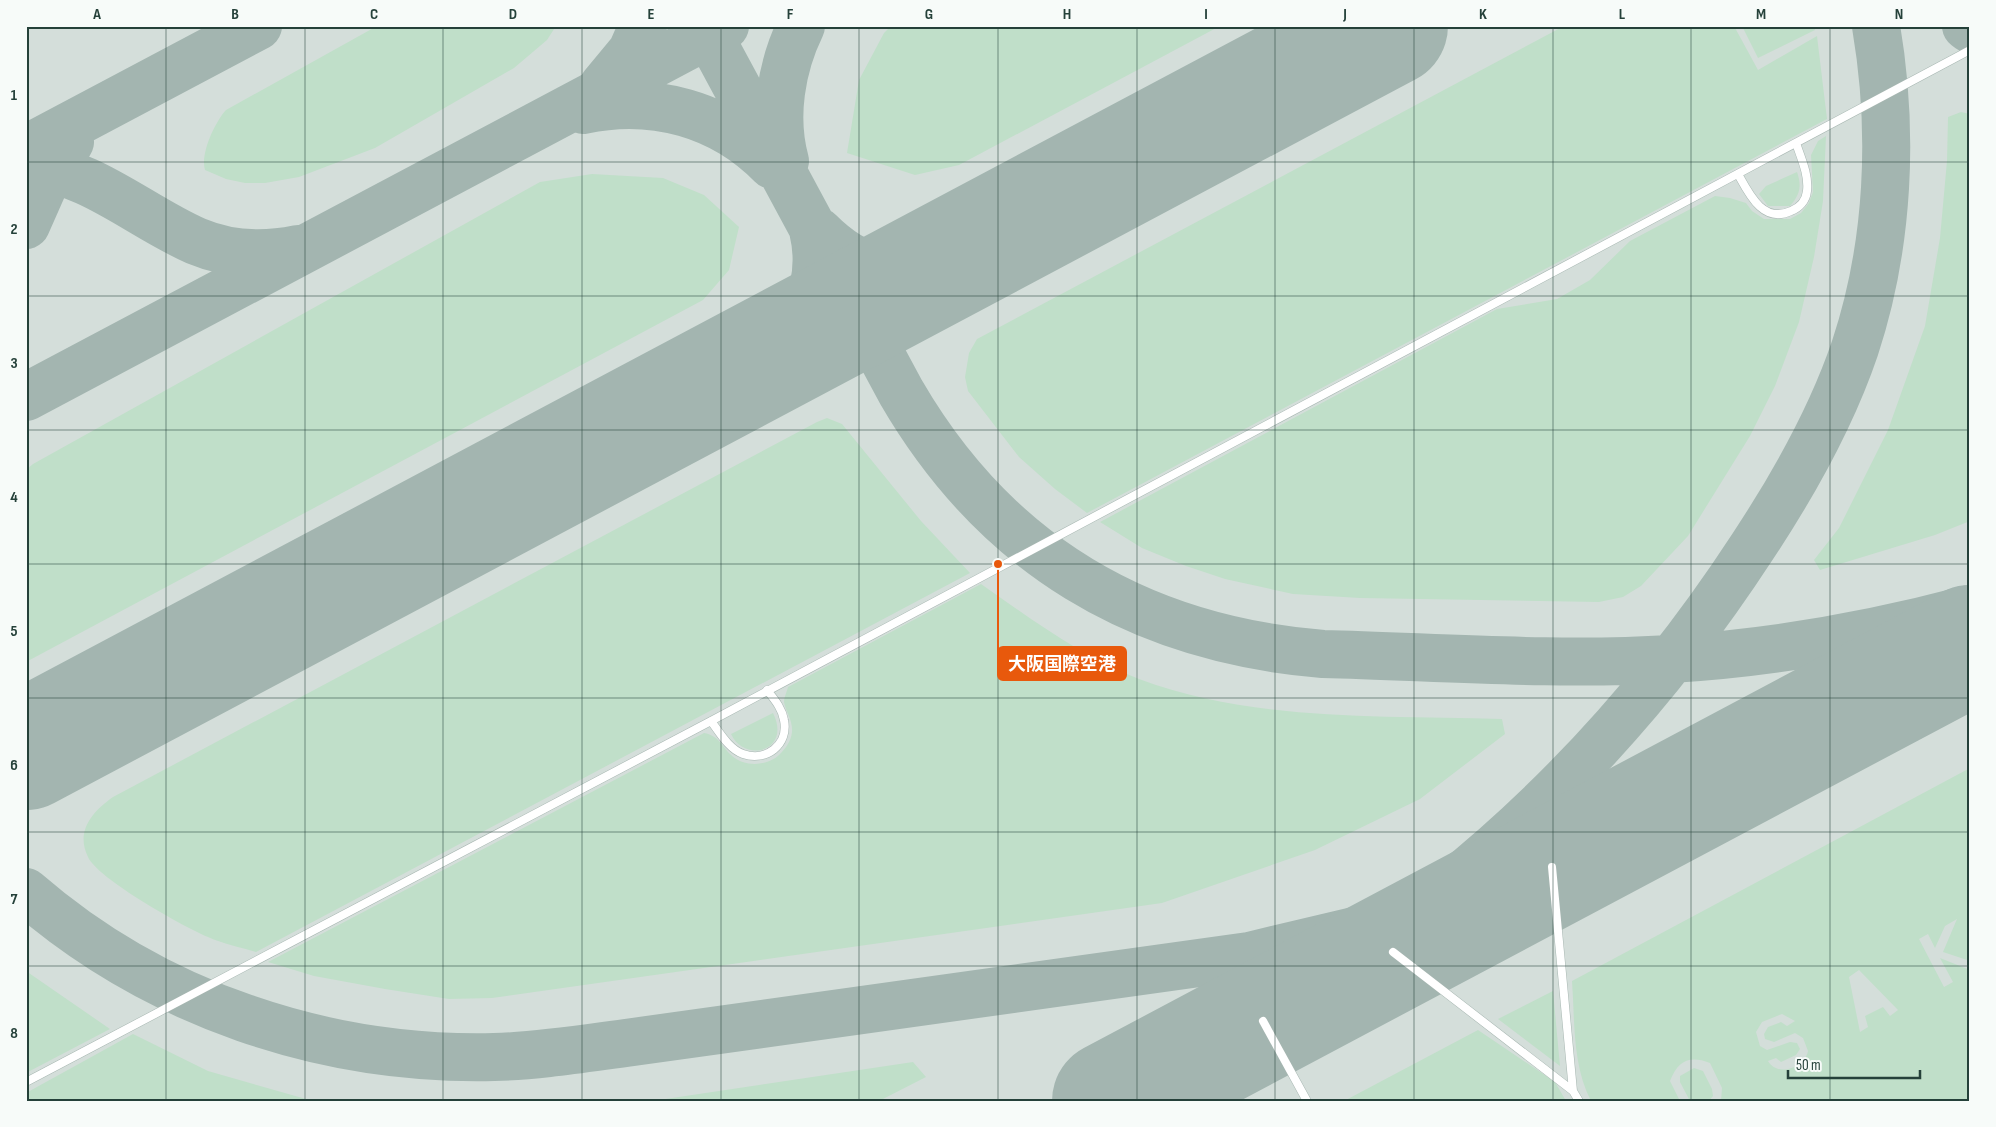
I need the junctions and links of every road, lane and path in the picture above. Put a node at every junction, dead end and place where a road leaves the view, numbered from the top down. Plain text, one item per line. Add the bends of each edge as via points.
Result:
1 (1970, 50) edge
2 (1796, 143) junction
3 (1738, 174) junction
4 (767, 690) junction
5 (711, 721) junction
6 (1552, 867) dead end
7 (1392, 952) dead end
8 (1263, 1021) dead end
9 (26, 1082) edge
10 (1573, 1090) junction
11 (1307, 1101) edge
12 (1579, 1101) edge

1 - 2 lane
2 - 3 lane
2 - 3 lane via 1807,193 1796,209 1785,214 1764,211
3 - 4 lane
4 - 5 lane
4 - 5 lane via 785,721 779,746 769,754 742,754 729,745
5 - 9 lane
6 - 10 lane
7 - 10 lane
8 - 11 lane
10 - 12 lane

